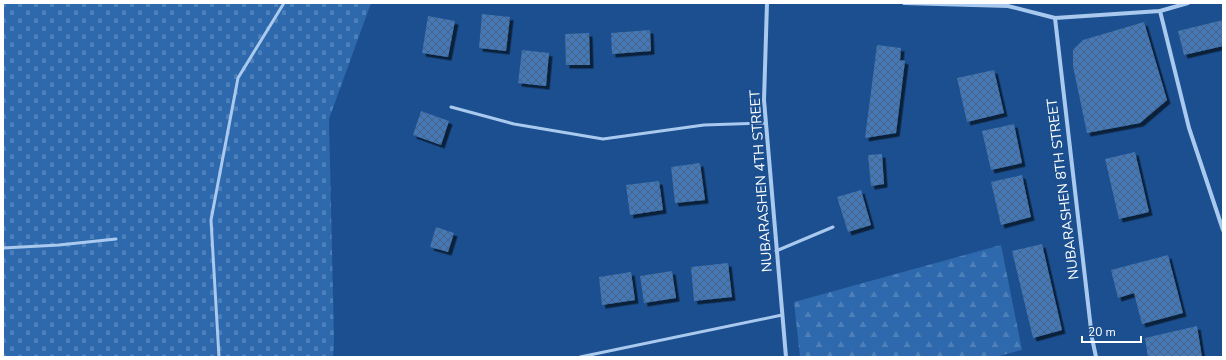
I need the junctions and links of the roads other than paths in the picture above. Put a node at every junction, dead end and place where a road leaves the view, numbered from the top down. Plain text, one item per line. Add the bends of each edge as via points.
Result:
1 (284, 3) edge
2 (767, 3) edge
3 (904, 3) edge
4 (1188, 3) edge
5 (1160, 11) junction
6 (1055, 18) junction
7 (451, 107) dead end
8 (766, 123) junction
9 (833, 227) dead end
10 (1223, 230) edge
11 (116, 239) dead end
12 (3, 248) edge
13 (776, 251) junction
14 (782, 315) junction
15 (219, 357) edge
16 (580, 357) edge
17 (786, 357) edge
18 (1096, 357) edge

1 - 15 lane via 238,78 211,220
2 - 8 street, NUBARASHEN 4TH STREET via 764,100
3 - 6 street via 1008,6
4 - 5 street
5 - 6 street
5 - 10 street via 1190,128
6 - 18 street, NUBARASHEN 8TH STREET
7 - 8 lane via 514,124 603,139 704,125
8 - 13 street, NUBARASHEN 4TH STREET
9 - 13 lane
11 - 12 lane
13 - 14 street, NUBARASHEN 4TH STREET
14 - 16 lane
14 - 17 street, NUBARASHEN 4TH STREET

